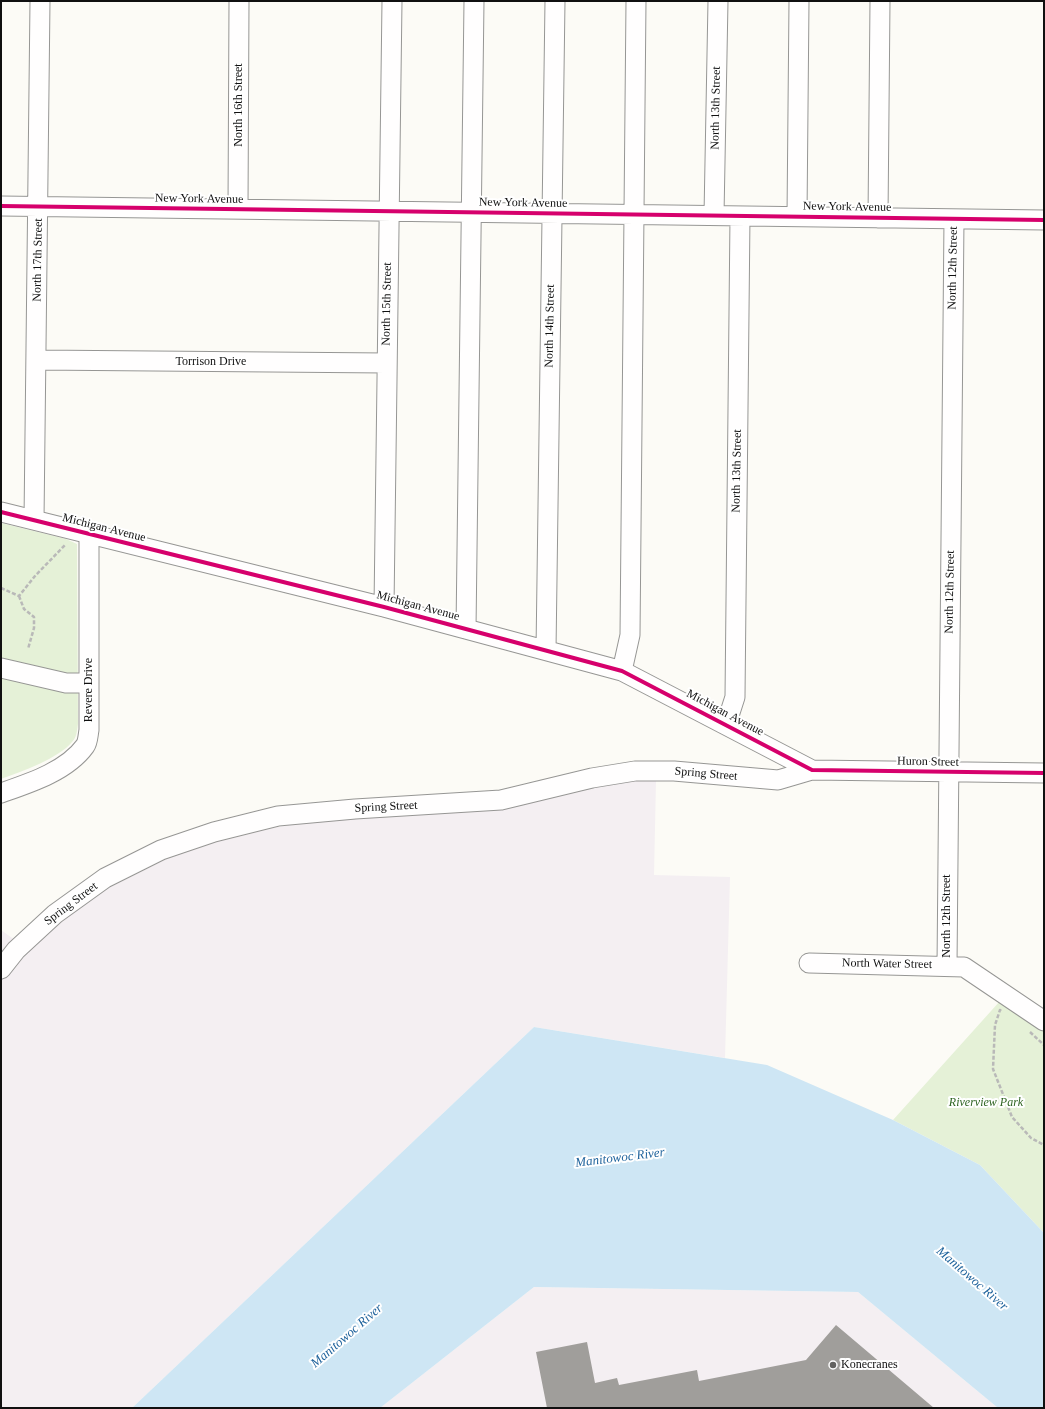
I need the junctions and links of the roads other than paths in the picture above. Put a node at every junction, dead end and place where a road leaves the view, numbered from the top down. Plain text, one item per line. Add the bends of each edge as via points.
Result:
1 (40, 1) edge
2 (239, 1) edge
3 (392, 1) edge
4 (474, 1) edge
5 (555, 1) edge
6 (636, 1) edge
7 (718, 1) edge
8 (799, 1) edge
9 (880, 1) edge
10 (1, 206) edge
11 (39, 207) junction
12 (238, 209) junction
13 (389, 211) junction
14 (471, 212) junction
15 (552, 213) junction
16 (633, 214) junction
17 (714, 215) junction
18 (740, 216) junction
19 (796, 216) junction
20 (878, 218) junction
21 (954, 219) junction
22 (1044, 220) edge
23 (37, 360) junction
24 (386, 363) junction
25 (1, 512) edge
26 (34, 520) junction
27 (89, 535) junction
28 (384, 607) junction
29 (466, 629) junction
30 (546, 650) junction
31 (1, 668) edge
32 (622, 671) junction
33 (89, 683) junction
34 (726, 725) junction
35 (812, 770) junction
36 (948, 772) junction
37 (1044, 773) edge
38 (1, 793) edge
39 (809, 963) dead end
40 (947, 965) junction
41 (1, 969) edge
42 (1044, 1021) edge

1 - 11 street, North 17th Street
2 - 12 street, North 16th Street
3 - 13 street, North 15th Street
4 - 14 street
5 - 15 street, North 14th Street
6 - 16 street
7 - 17 street, North 13th Street
8 - 19 street
9 - 20 street
10 - 11 street, New York Avenue
11 - 12 street, New York Avenue
11 - 23 street, North 17th Street
12 - 13 street, New York Avenue
13 - 14 street, New York Avenue
13 - 24 street, North 15th Street
14 - 15 street, New York Avenue
14 - 29 street
15 - 16 street, New York Avenue
15 - 30 street, North 14th Street
16 - 17 street, New York Avenue
16 - 32 street via 630,635
17 - 18 street, New York Avenue
18 - 19 street, New York Avenue
18 - 34 street, North 13th Street via 735,697
19 - 20 street, New York Avenue
20 - 21 street, New York Avenue
21 - 22 street, New York Avenue
21 - 36 street, North 12th Street
23 - 24 street, Torrison Drive
23 - 26 street, North 17th Street
24 - 28 street, North 15th Street
25 - 26 street, Michigan Avenue
26 - 27 street, Michigan Avenue
27 - 28 street, Michigan Avenue
27 - 33 street, Revere Drive
28 - 29 street, Michigan Avenue
29 - 30 street, Michigan Avenue
30 - 32 street, Michigan Avenue
31 - 33 street via 66,683
32 - 34 street, Michigan Avenue
33 - 38 street, Revere Drive via 89,730 86,745 67,764
34 - 35 street, Michigan Avenue
35 - 36 street, Huron Street
35 - 41 street, Spring Street via 778,780 674,771 635,771 592,778 501,800 278,816 214,832 161,850 105,878 55,914 16,950
36 - 37 street, Huron Street
36 - 40 street, North 12th Street
39 - 40 street, North Water Street
40 - 42 street, North Water Street via 964,967

